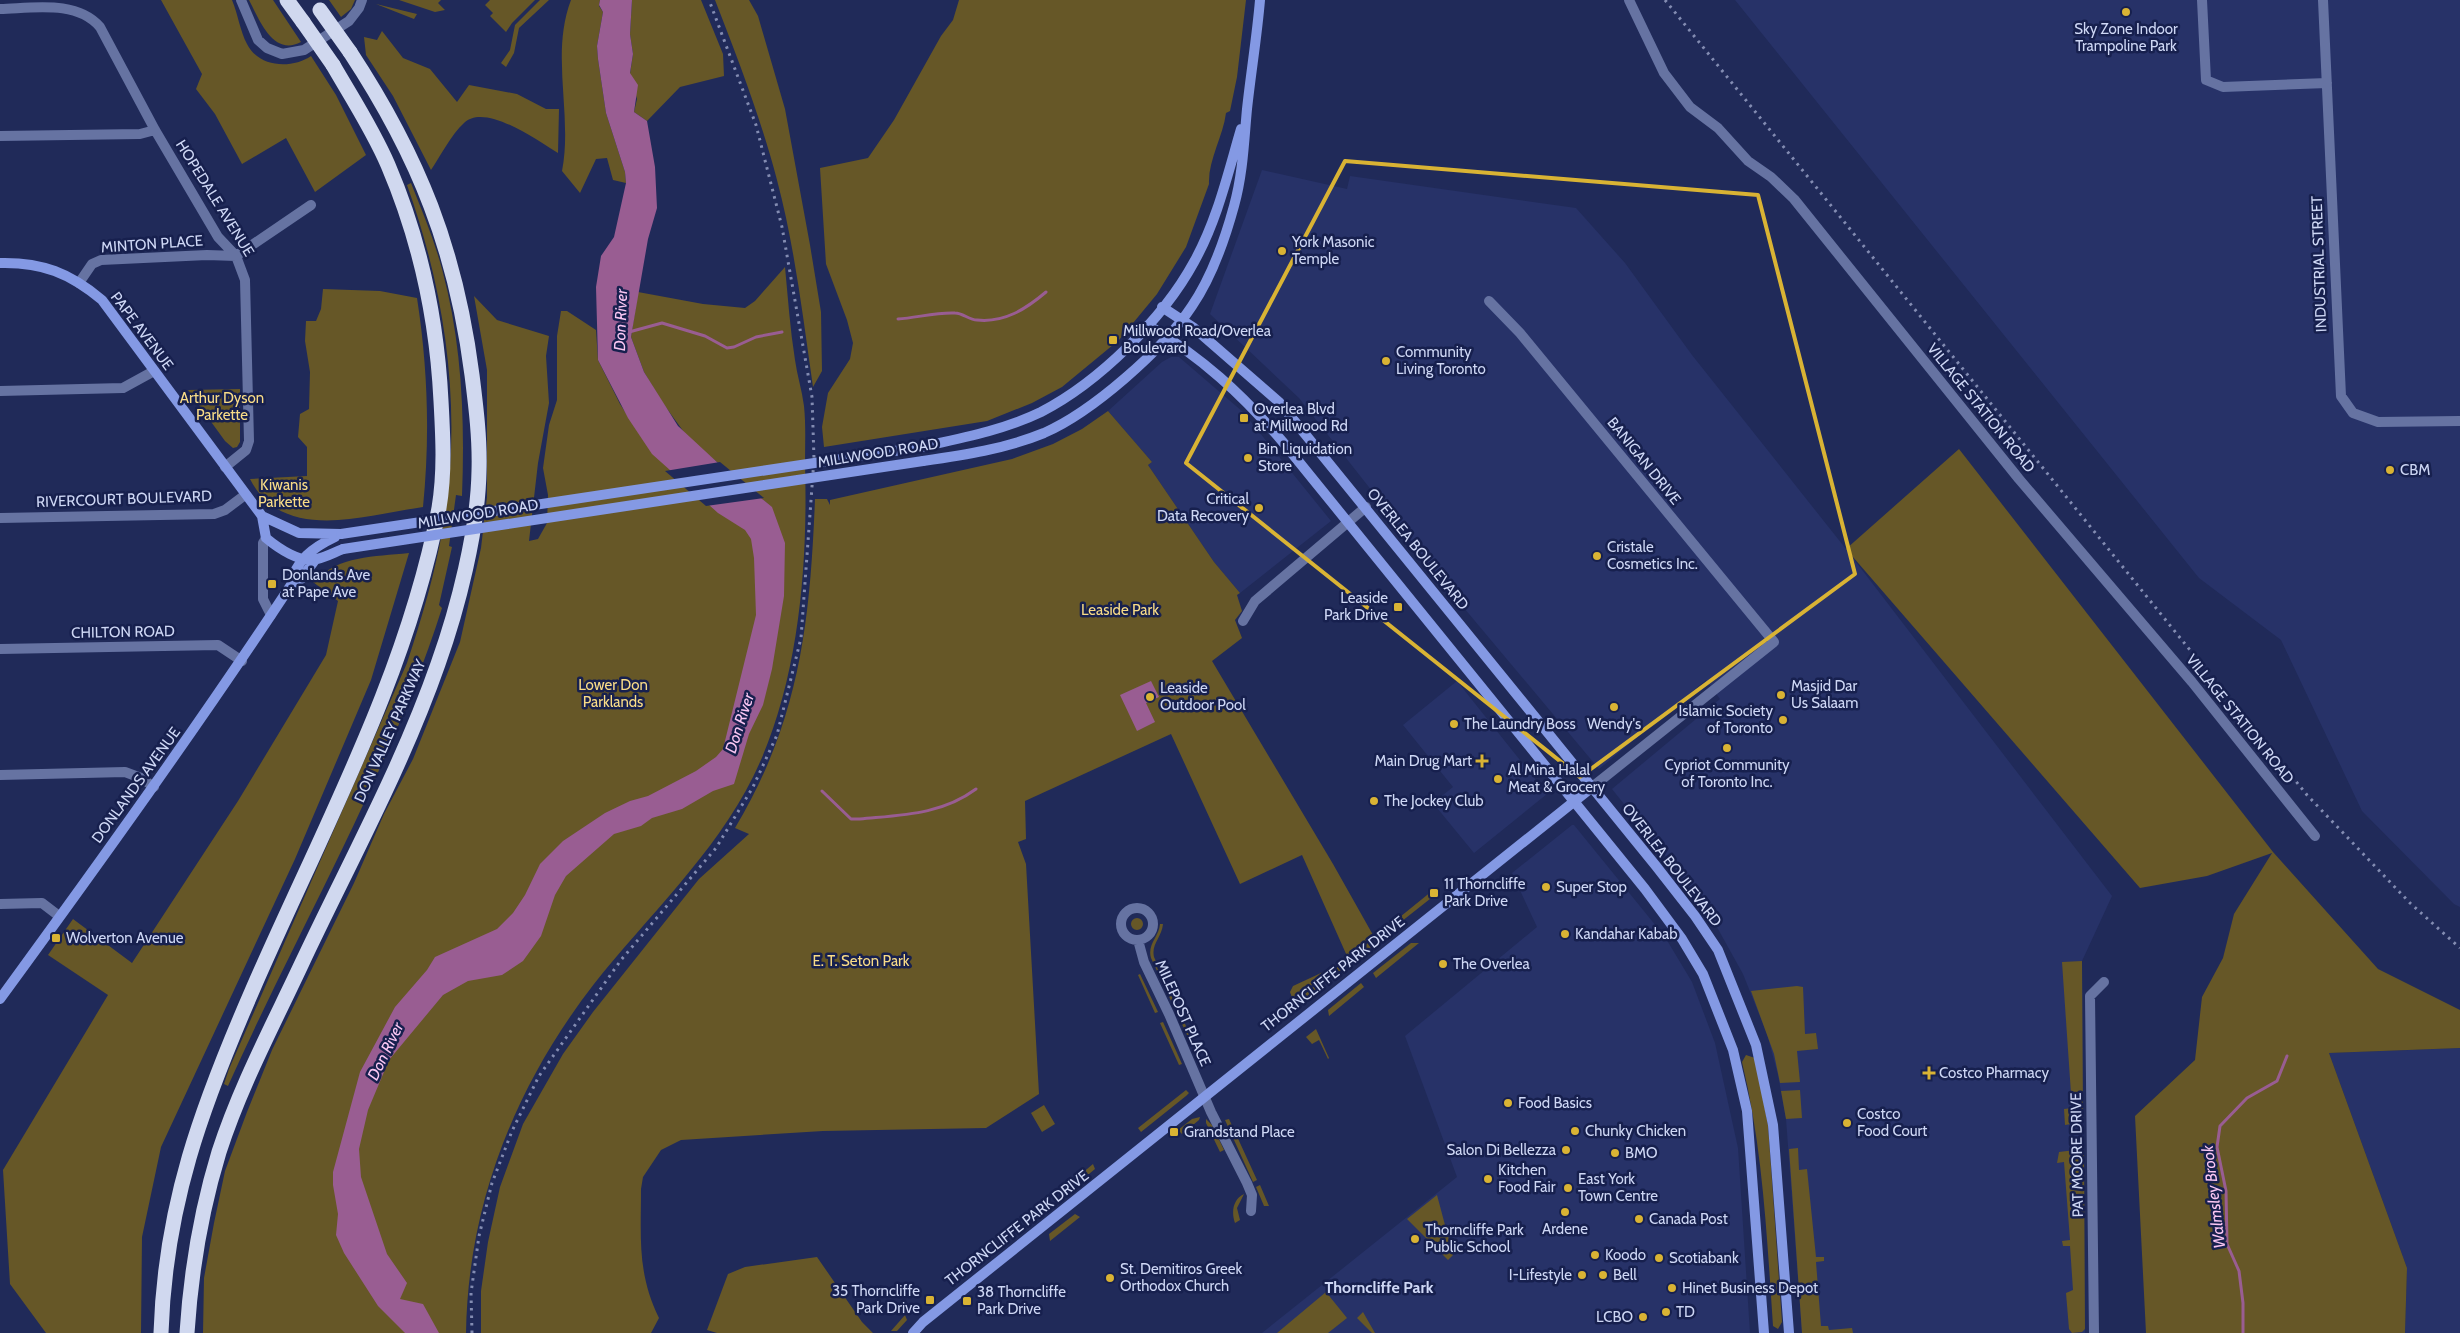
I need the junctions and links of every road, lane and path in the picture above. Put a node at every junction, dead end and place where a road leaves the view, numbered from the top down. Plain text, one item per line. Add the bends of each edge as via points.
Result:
1 (240, 0) edge
2 (287, 0) edge
3 (362, 0) edge
4 (1260, 0) edge
5 (1629, 0) edge
6 (2202, 0) edge
7 (2323, 0) edge
8 (317, 5) edge
9 (0, 10) edge
10 (2327, 83) junction
11 (1248, 107) junction
12 (155, 130) junction
13 (0, 136) edge
14 (311, 206) dead end
15 (236, 256) junction
16 (0, 263) edge
17 (79, 283) junction
18 (1489, 301) dead end
19 (1162, 306) junction
20 (1181, 320) junction
21 (1148, 325) junction
22 (1166, 336) junction
23 (154, 371) junction
24 (0, 390) edge
25 (2460, 421) edge
26 (225, 467) junction
27 (245, 495) junction
28 (1366, 507) junction
29 (262, 516) junction
30 (0, 518) edge
31 (1347, 522) junction
32 (341, 534) junction
33 (266, 538) junction
34 (303, 559) junction
35 (315, 560) junction
36 (292, 585) junction
37 (271, 615) junction
38 (1243, 621) dead end
39 (1774, 642) joint
40 (0, 649) edge
41 (242, 662) junction
42 (0, 775) edge
43 (154, 787) junction
44 (1592, 788) junction
45 (1573, 801) junction
46 (2315, 836) dead end
47 (0, 904) edge
48 (60, 916) junction
49 (1138, 940) dead end
50 (2104, 982) dead end
51 (0, 998) edge
52 (1204, 1096) junction
53 (1251, 1211) dead end
54 (162, 1333) edge
55 (187, 1333) edge
56 (913, 1333) edge
57 (1764, 1333) edge
58 (1789, 1333) edge
59 (2094, 1333) edge

1 - 3 street via 258,40 282,54 304,50 349,21
2 - 54 highway, DON VALLEY PARKWAY, bridge via 333,65 367,122 388,164 406,212 428,289 437,347 443,476 439,507 415,605 381,701 267,956 198,1122 173,1218 165,1269
4 - 11 main road, MILLWOOD ROAD
5 - 46 street, VILLAGE STATION ROAD via 1664,73 1690,107 1718,128 1748,161 1794,199 2019,480 2192,682
6 - 10 street via 2206,80 2223,88
7 - 10 street, INDUSTRIAL STREET
8 - 55 highway, DON VALLEY PARKWAY, bridge via 393,120 449,255 465,326 475,399 479,462 477,504 454,614 421,711 258,1056 221,1148 198,1232
9 - 12 street, HOPEDALE AVENUE via 71,7 93,18
10 - 25 street, INDUSTRIAL STREET via 2341,396 2353,413 2375,422
11 - 19 main road, MILLWOOD ROAD via 1223,192 1195,261
11 - 20 main road, MILLWOOD ROAD via 1234,206 1207,278
12 - 13 street via 140,134
12 - 15 street, HOPEDALE AVENUE via 218,237
14 - 15 street
15 - 17 street, MINTON PLACE via 101,260 92,264
15 - 26 street, HOPEDALE AVENUE via 245,280 249,441 246,450
16 - 17 main road, PAPE AVENUE via 36,264
17 - 23 main road, PAPE AVENUE via 110,308
18 - 39 street, BANIGAN DRIVE via 1520,333
19 - 20 main road, OVERLEA BOULEVARD
19 - 21 main road, MILLWOOD ROAD
20 - 22 main road, MILLWOOD ROAD
20 - 28 main road, OVERLEA BOULEVARD via 1280,402
21 - 22 main road
21 - 32 main road, MILLWOOD ROAD, bridge via 1119,356 1080,389 1040,412 980,434 921,447
22 - 31 main road via 1247,400
22 - 35 main road, MILLWOOD ROAD, bridge via 1136,369 1088,408 1045,433 986,451 343,549
23 - 24 street via 123,388
23 - 26 main road, PAPE AVENUE
26 - 27 main road, PAPE AVENUE
27 - 29 main road, PAPE AVENUE
27 - 30 street, RIVERCOURT BOULEVARD via 214,514
28 - 31 street
28 - 44 main road, OVERLEA BOULEVARD
29 - 32 main road, PAPE AVENUE via 300,533
29 - 33 main road, PAPE AVENUE
31 - 38 street via 1254,600
31 - 45 main road
32 - 34 main road, DONLANDS AVENUE via 320,544
33 - 34 main road via 282,550
33 - 37 street via 263,543 263,599
34 - 35 main road
34 - 36 main road, DONLANDS AVENUE via 293,573
35 - 36 main road, DONLANDS AVENUE
36 - 37 main road, DONLANDS AVENUE
37 - 41 main road, DONLANDS AVENUE
39 - 44 street, THORNCLIFFE PARK DRIVE
40 - 41 street, CHILTON ROAD via 218,645
41 - 43 main road, DONLANDS AVENUE
42 - 43 street via 125,772
43 - 48 main road, DONLANDS AVENUE
44 - 45 main road, THORNCLIFFE PARK DRIVE
44 - 58 main road, OVERLEA BOULEVARD via 1695,916 1718,950 1756,1045 1773,1125
45 - 52 main road, THORNCLIFFE PARK DRIVE
45 - 57 main road via 1682,939 1702,974 1733,1050 1747,1111
47 - 48 street via 42,903
48 - 51 main road, DONLANDS AVENUE
49 - 52 street, MILEPOST PLACE via 1144,962
50 - 59 street, PAT MOORE DRIVE via 2090,996
52 - 53 street via 1252,1195
52 - 56 main road, THORNCLIFFE PARK DRIVE

